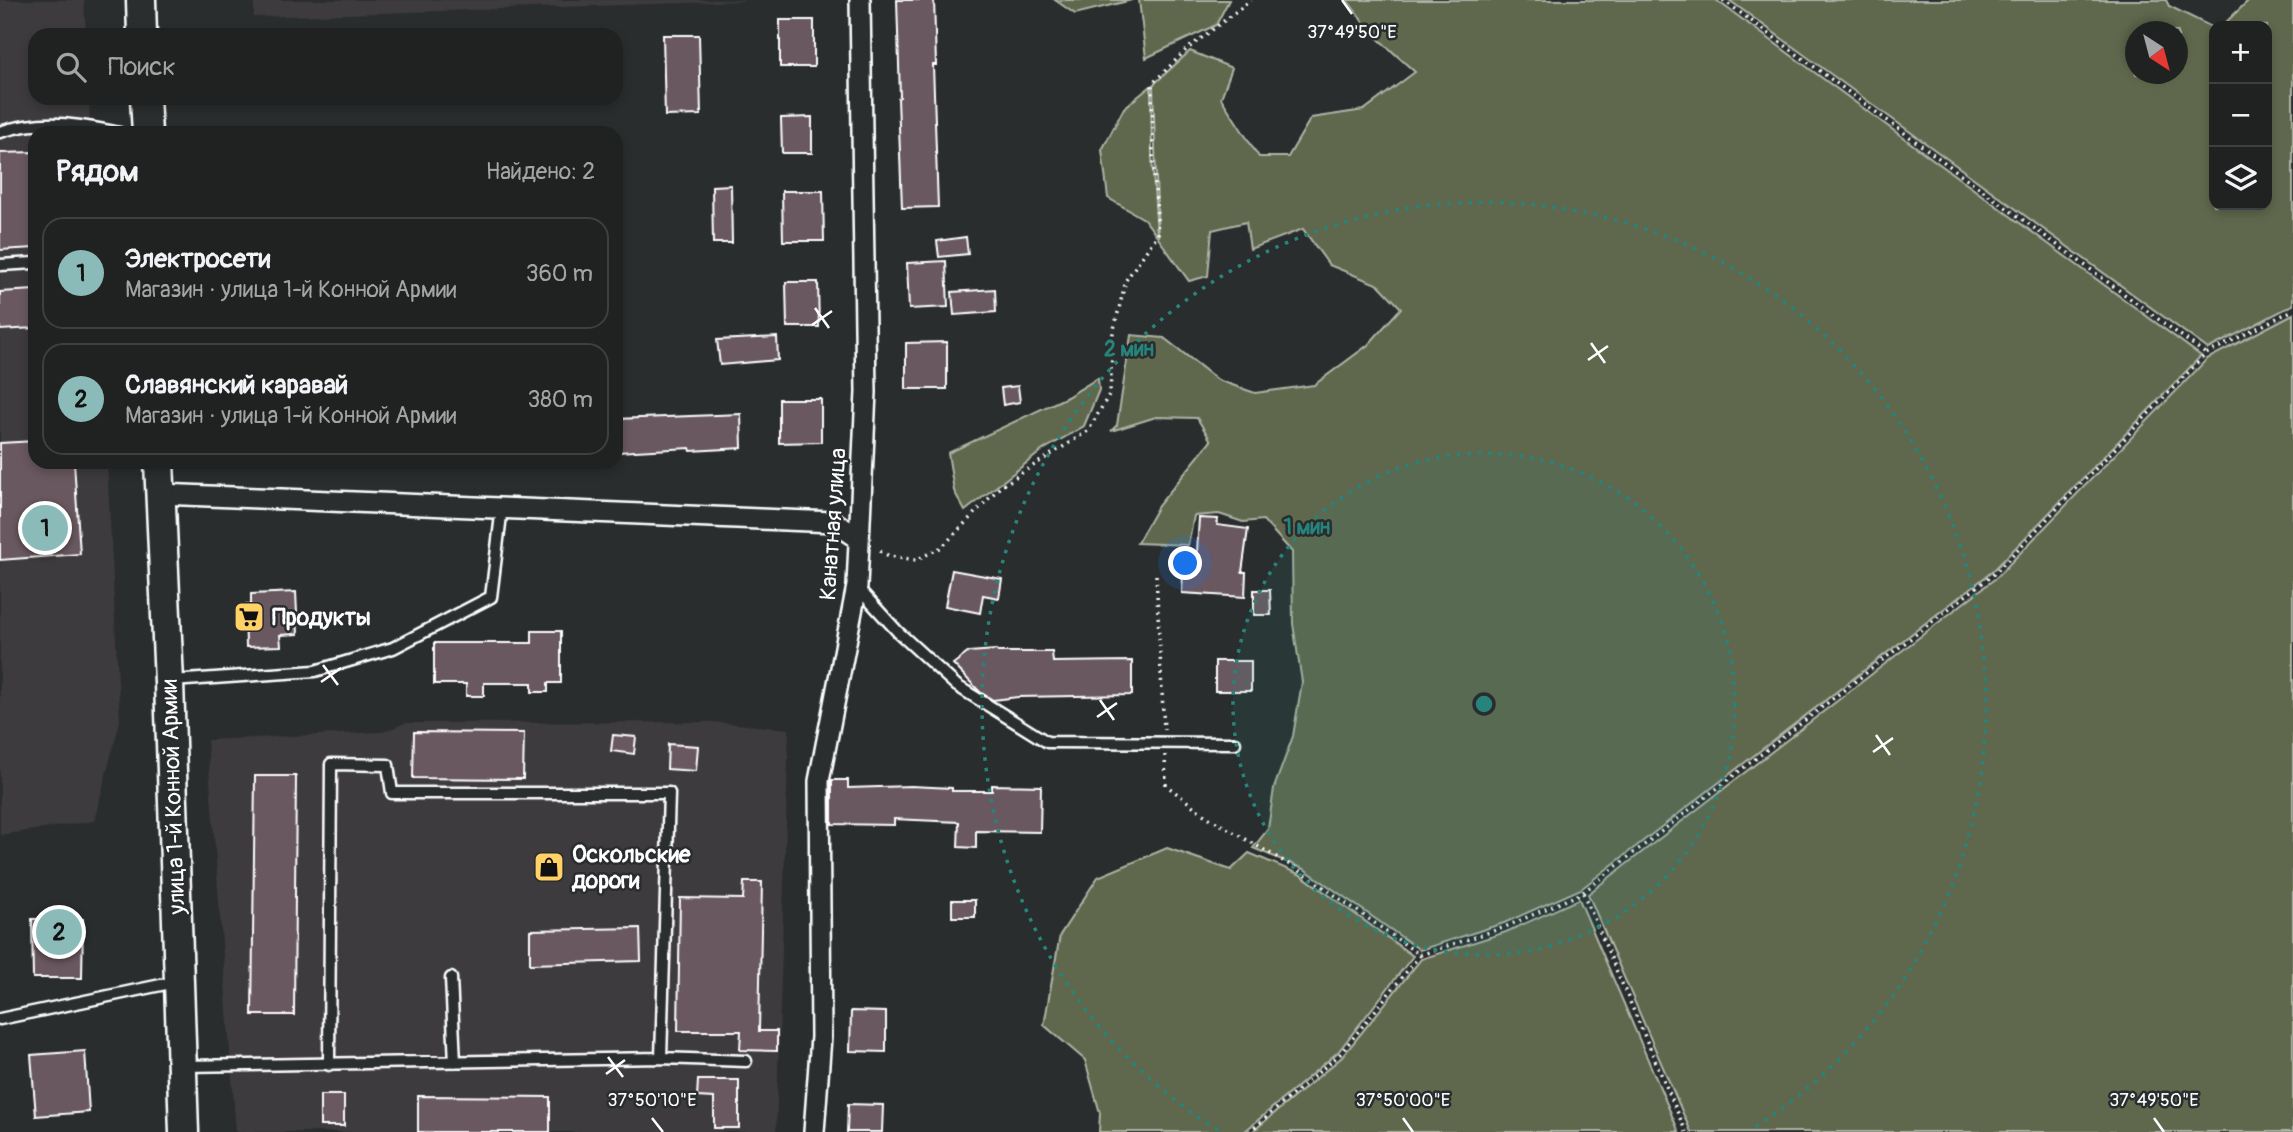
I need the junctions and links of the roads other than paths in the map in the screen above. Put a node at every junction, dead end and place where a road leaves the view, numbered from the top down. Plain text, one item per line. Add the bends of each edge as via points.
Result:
1 (141, 0) edge
2 (860, 0) edge
3 (142, 28) edge
4 (145, 105) edge
5 (80, 126) edge
6 (147, 126) edge
7 (0, 132) edge
8 (28, 263) edge
9 (0, 265) edge
10 (159, 469) edge
11 (160, 494) junction
12 (502, 507) junction
13 (858, 538) junction
14 (857, 586) junction
15 (169, 681) junction
16 (1235, 743) dead end
17 (451, 978) dead end
18 (179, 981) junction
19 (0, 1019) edge
20 (661, 1058) junction
21 (746, 1061) dead end
22 (455, 1062) junction
23 (329, 1065) junction
24 (182, 1066) junction
25 (184, 1132) edge
26 (814, 1132) edge

1 - 3 main road
2 - 13 street, Канатная улица via 866,392
4 - 6 main road
5 - 7 lane via 21,125
8 - 9 lane
10 - 11 main road, улица 1-й Конной Армии
11 - 12 street
11 - 15 main road, улица 1-й Конной Армии
12 - 13 street via 834,522
12 - 15 lane via 491,597 460,614 393,648 315,671
13 - 14 street, Канатная улица
14 - 16 lane via 898,632 957,686 1047,743
14 - 26 street, Канатная улица via 818,780 821,1037
15 - 18 main road, улица 1-й Конной Армии
17 - 22 lane
18 - 19 lane
18 - 24 main road, улица 1-й Конной Армии
20 - 21 lane
20 - 22 lane
20 - 23 lane via 670,793 392,793 388,765 331,764
22 - 23 lane
23 - 24 lane
24 - 25 main road, улица 1-й Конной Армии

